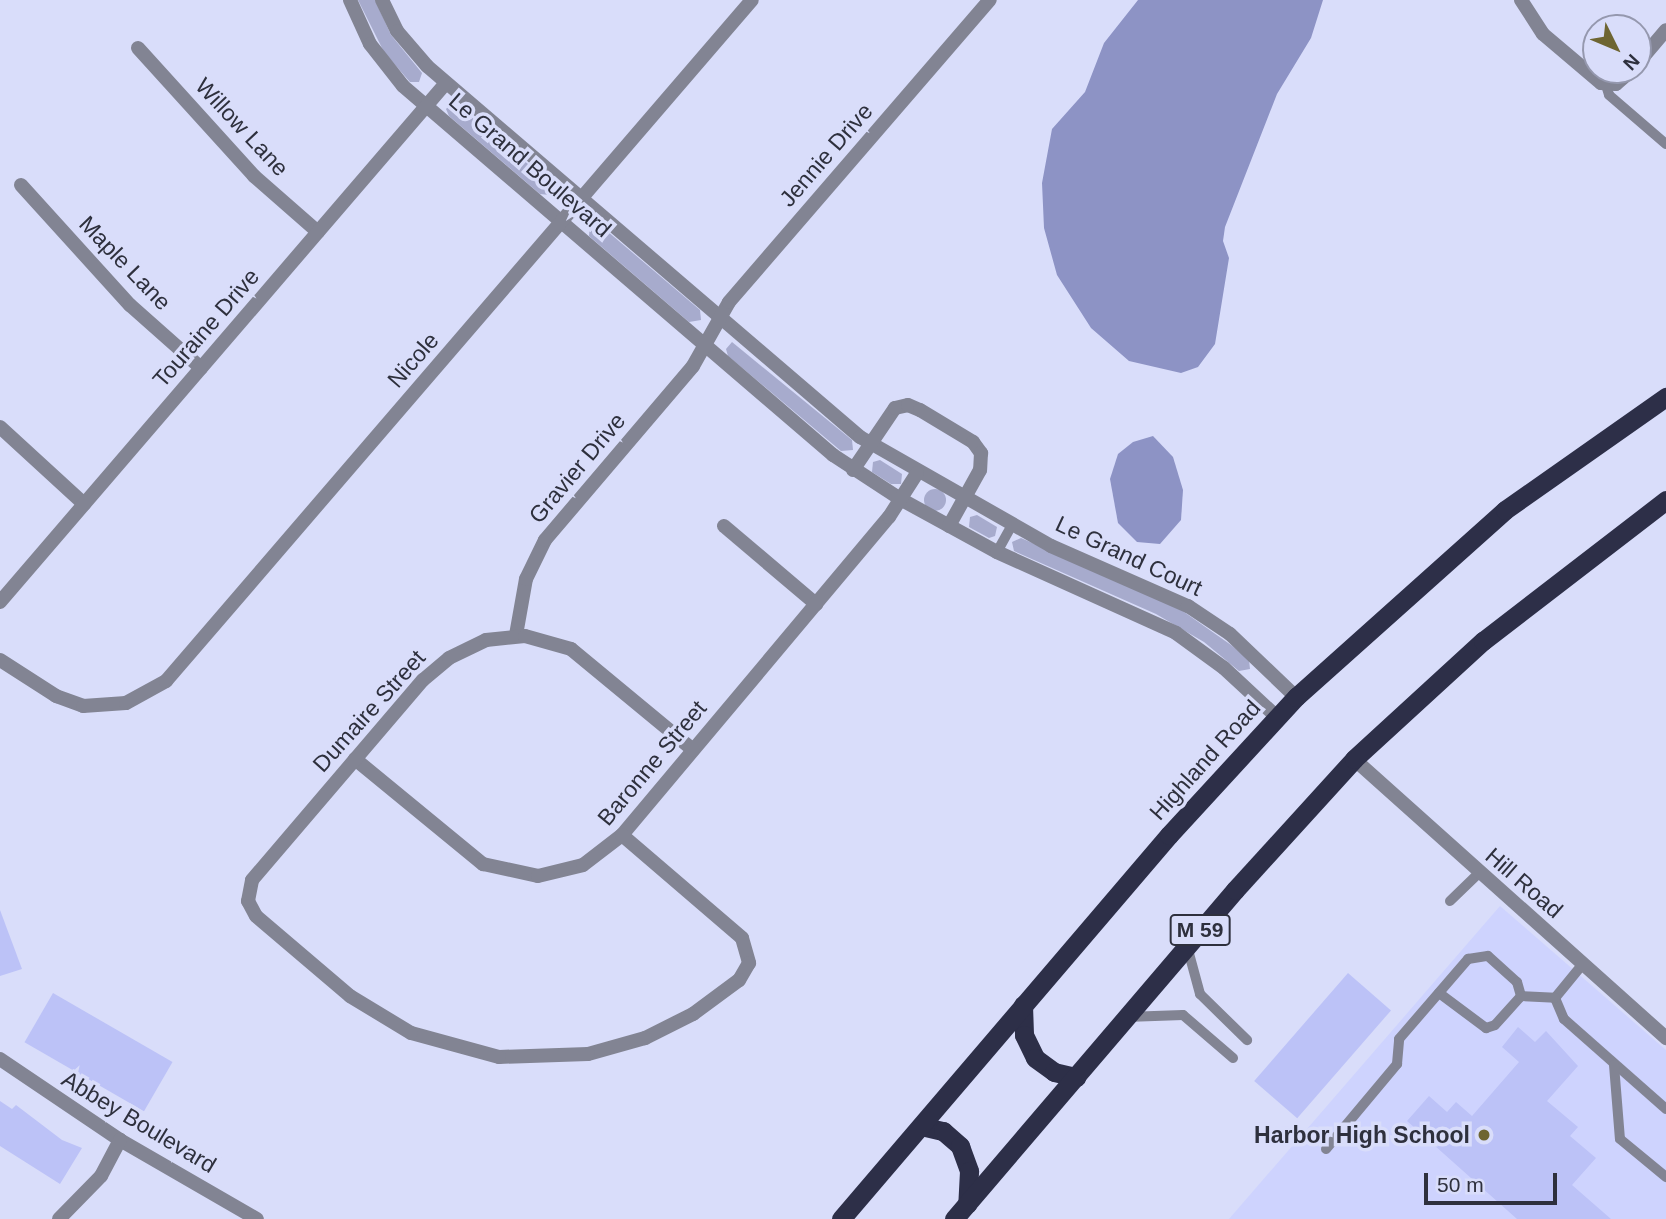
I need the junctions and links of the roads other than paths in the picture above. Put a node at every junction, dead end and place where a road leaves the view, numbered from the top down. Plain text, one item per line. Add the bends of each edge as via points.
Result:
1 (350, 0) edge
2 (382, 0) edge
3 (752, 0) edge
4 (989, 0) edge
5 (1521, 0) edge
6 (1666, 30) edge
7 (1652, 46) edge
8 (138, 48) dead end
9 (446, 83) junction
10 (1610, 84) edge
11 (1606, 85) junction
12 (426, 105) junction
13 (1666, 144) edge
14 (21, 185) dead end
15 (581, 199) junction
16 (561, 222) junction
17 (318, 232) junction
18 (720, 318) junction
19 (705, 345) junction
20 (201, 368) junction
21 (1666, 397) edge
22 (0, 427) edge
23 (870, 444) junction
24 (853, 470) junction
25 (917, 473) junction
26 (902, 500) junction
27 (963, 500) junction
28 (1666, 500) edge
29 (84, 504) junction
30 (1012, 525) junction
31 (724, 526) dead end
32 (949, 526) junction
33 (997, 552) junction
34 (0, 602) edge
35 (816, 604) junction
36 (516, 635) junction
37 (0, 660) edge
38 (1296, 697) junction
39 (1277, 717) junction
40 (693, 750) junction
41 (1354, 759) junction
42 (355, 760) junction
43 (621, 835) junction
44 (1478, 874) junction
45 (1450, 901) dead end
46 (1187, 946) junction
47 (1582, 965) junction
48 (1439, 993) junction
49 (1521, 996) junction
50 (1555, 998) junction
51 (1023, 1005) junction
52 (1126, 1017) junction
53 (1666, 1038) edge
54 (1247, 1040) dead end
55 (1233, 1058) dead end
56 (0, 1059) edge
57 (1614, 1065) junction
58 (1076, 1077) junction
59 (1666, 1109) edge
60 (921, 1126) junction
61 (120, 1140) junction
62 (1326, 1149) dead end
63 (1666, 1177) edge
64 (961, 1212) edge
65 (59, 1219) edge
66 (257, 1219) edge
67 (841, 1219) edge

1 - 12 street, Le Grand Boulevard via 377,55
2 - 9 street, Le Grand Boulevard via 406,44
3 - 15 street, Nicole
4 - 18 street, Jennie Drive
5 - 11 street via 1543,34
6 - 7 street
8 - 17 street, Willow Lane via 254,176
9 - 12 street, Touraine Drive
9 - 15 street, Le Grand Boulevard
10 - 11 street
11 - 13 lane via 1609,95
12 - 16 street, Le Grand Boulevard
12 - 17 street, Touraine Drive
14 - 20 street, Maple Lane via 130,305
15 - 16 street, Nicole
15 - 18 street, Le Grand Boulevard
16 - 19 street, Le Grand Boulevard
16 - 37 street, Nicole via 171,676 127,704 83,705 56,696
17 - 20 street, Touraine Drive
18 - 19 street, Jennie Drive
18 - 23 street, Le Grand Court
19 - 24 street
19 - 36 street, Gravier Drive via 693,366 538,550 526,579
20 - 29 street, Touraine Drive
21 - 38 highway, Highland Road via 1505,510
22 - 29 street
23 - 24 street
23 - 25 street, Le Grand Court
23 - 27 street via 895,408 908,405 920,410 979,450 980,470
24 - 26 street
25 - 26 street, Baronne Street
25 - 27 street, Le Grand Court
26 - 32 street
26 - 35 street, Baronne Street
27 - 30 street, Le Grand Court
27 - 32 street
28 - 41 highway, M 59 via 1483,641
29 - 34 street, Touraine Drive
30 - 33 lane
30 - 38 street, Le Grand Court via 1195,610 1230,634
31 - 35 street
32 - 33 street
33 - 39 street via 1177,633 1224,667
35 - 40 street, Baronne Street
36 - 40 street, Dumaire Street via 551,641 581,655
36 - 42 street, Dumaire Street via 486,640 442,663
38 - 39 highway, Highland Road
39 - 51 highway, Highland Road
40 - 43 street, Baronne Street
41 - 44 street, Hill Road
41 - 46 highway, M 59
42 - 43 street, Baronne Street via 459,848 505,872 561,873 591,860
42 - 43 street, Dumaire Street via 249,888 249,904 256,916 350,996 394,1024 480,1054 567,1057 623,1046 670,1027 744,975 749,963 742,938
44 - 45 lane
44 - 47 street, Hill Road
46 - 52 highway, M 59
46 - 54 lane via 1200,994
47 - 50 lane
47 - 53 street, Hill Road
48 - 49 lane via 1486,1028 1495,1025
48 - 49 lane via 1468,959 1479,955 1488,956 1517,982
48 - 62 lane via 1399,1039 1397,1064
49 - 50 lane
50 - 57 lane via 1577,1034
51 - 58 highway via 1024,1035 1035,1058 1054,1072
51 - 60 highway, Highland Road
52 - 55 lane via 1183,1015
52 - 58 highway, M 59
56 - 61 street, Abbey Boulevard
57 - 59 lane
57 - 63 lane via 1620,1139
58 - 64 highway, M 59
60 - 64 highway via 943,1130 960,1146 969,1171
60 - 67 highway, Highland Road
61 - 65 street via 101,1176
61 - 66 street, Abbey Boulevard

